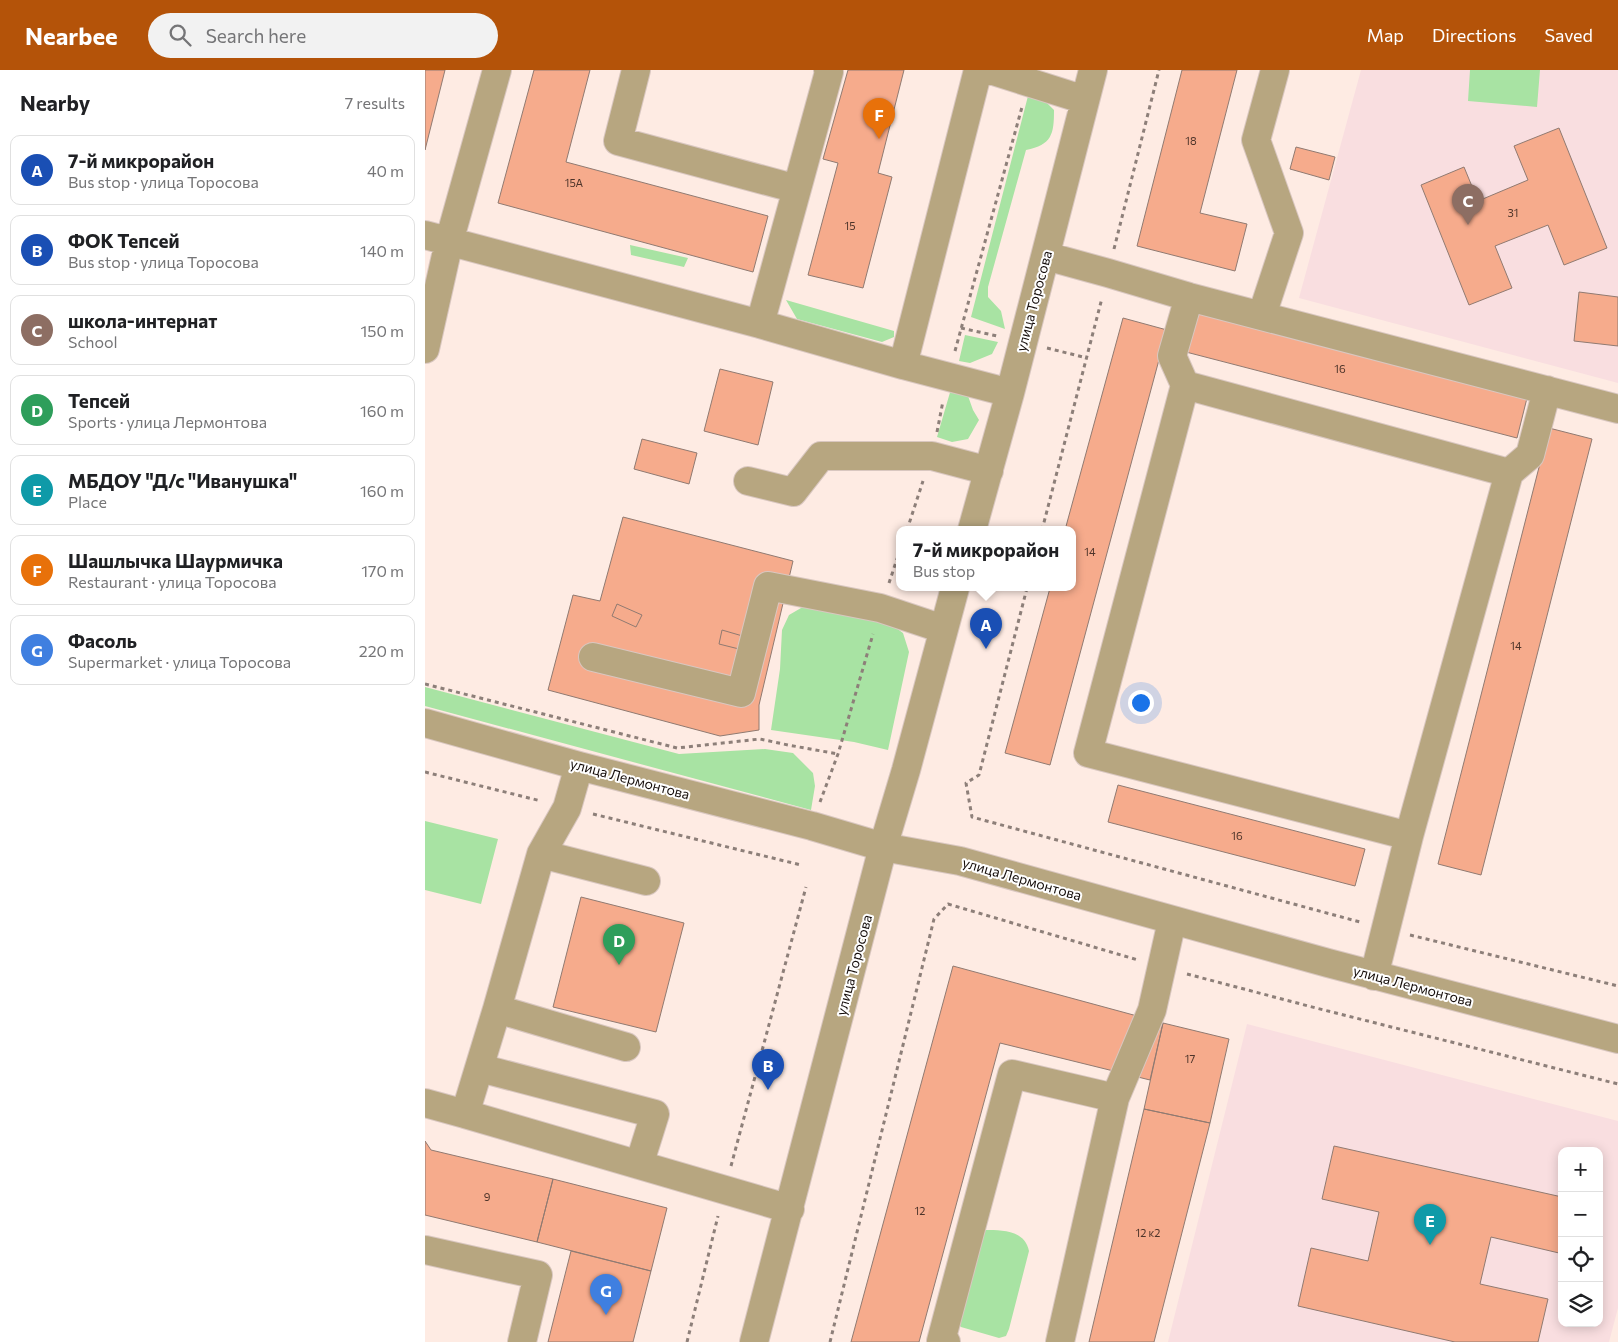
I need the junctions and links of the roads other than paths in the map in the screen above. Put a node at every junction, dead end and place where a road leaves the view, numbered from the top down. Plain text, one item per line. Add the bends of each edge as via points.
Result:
1 (497, 70) edge
2 (636, 70) edge
3 (828, 70) edge
4 (978, 70) edge
5 (990, 70) edge
6 (1093, 70) edge
7 (1275, 70) edge
8 (1085, 100) junction
9 (797, 188) junction
10 (437, 239) edge
11 (1045, 256) junction
12 (1189, 297) junction
13 (1262, 315) junction
14 (760, 324) junction
15 (425, 349) edge
16 (903, 365) junction
17 (1185, 385) junction
18 (1547, 390) junction
19 (1010, 393) junction
20 (1618, 409) edge
21 (989, 470) junction
22 (1509, 473) junction
23 (748, 481) dead end
24 (973, 526) edge
25 (954, 591) edge
26 (943, 630) junction
27 (593, 657) dead end
28 (425, 723) edge
29 (579, 766) junction
30 (1409, 836) junction
31 (883, 847) junction
32 (541, 854) junction
33 (646, 881) dead end
34 (1172, 921) junction
35 (1374, 976) junction
36 (497, 1009) junction
37 (1618, 1039) edge
38 (626, 1047) dead end
39 (480, 1068) junction
40 (1115, 1098) junction
41 (425, 1103) edge
42 (465, 1114) junction
43 (639, 1165) junction
44 (790, 1208) junction
45 (425, 1250) edge
46 (522, 1342) edge
47 (754, 1342) edge
48 (946, 1342) edge
49 (1060, 1342) edge

1 - 10 street
2 - 9 street via 618,141
3 - 9 street
4 - 16 street
5 - 8 street
6 - 8 street, улица Торосова
7 - 13 street via 1256,140 1289,233
8 - 11 street, улица Торосова
9 - 14 street
10 - 14 street
10 - 15 street
11 - 12 street
11 - 19 street, улица Торосова
12 - 13 street
12 - 17 street via 1172,356
13 - 18 street
14 - 16 street
16 - 19 street
17 - 22 street
17 - 30 street via 1088,753
18 - 20 street
18 - 22 street via 1530,454
19 - 21 street, улица Торосова
21 - 23 street via 932,456 821,456 793,492
21 - 24 street, улица Торосова
22 - 30 street
25 - 26 street, улица Торосова
26 - 27 street via 880,608 768,586 741,694
26 - 31 street, улица Торосова
28 - 29 street, улица Лермонтова
29 - 31 street, улица Лермонтова
29 - 32 street via 567,808
30 - 35 street
31 - 34 street, улица Лермонтова via 960,861
31 - 44 street, улица Торосова
32 - 33 street
32 - 36 street
34 - 35 street, улица Лермонтова
34 - 40 street via 1152,1010
35 - 37 street, улица Лермонтова
36 - 38 street
36 - 39 street
39 - 42 street
39 - 43 street via 655,1114
40 - 48 street via 1012,1074 941,1341
40 - 49 street
41 - 42 street
42 - 43 street
43 - 44 street
44 - 47 street, улица Торосова
45 - 46 street via 538,1275

